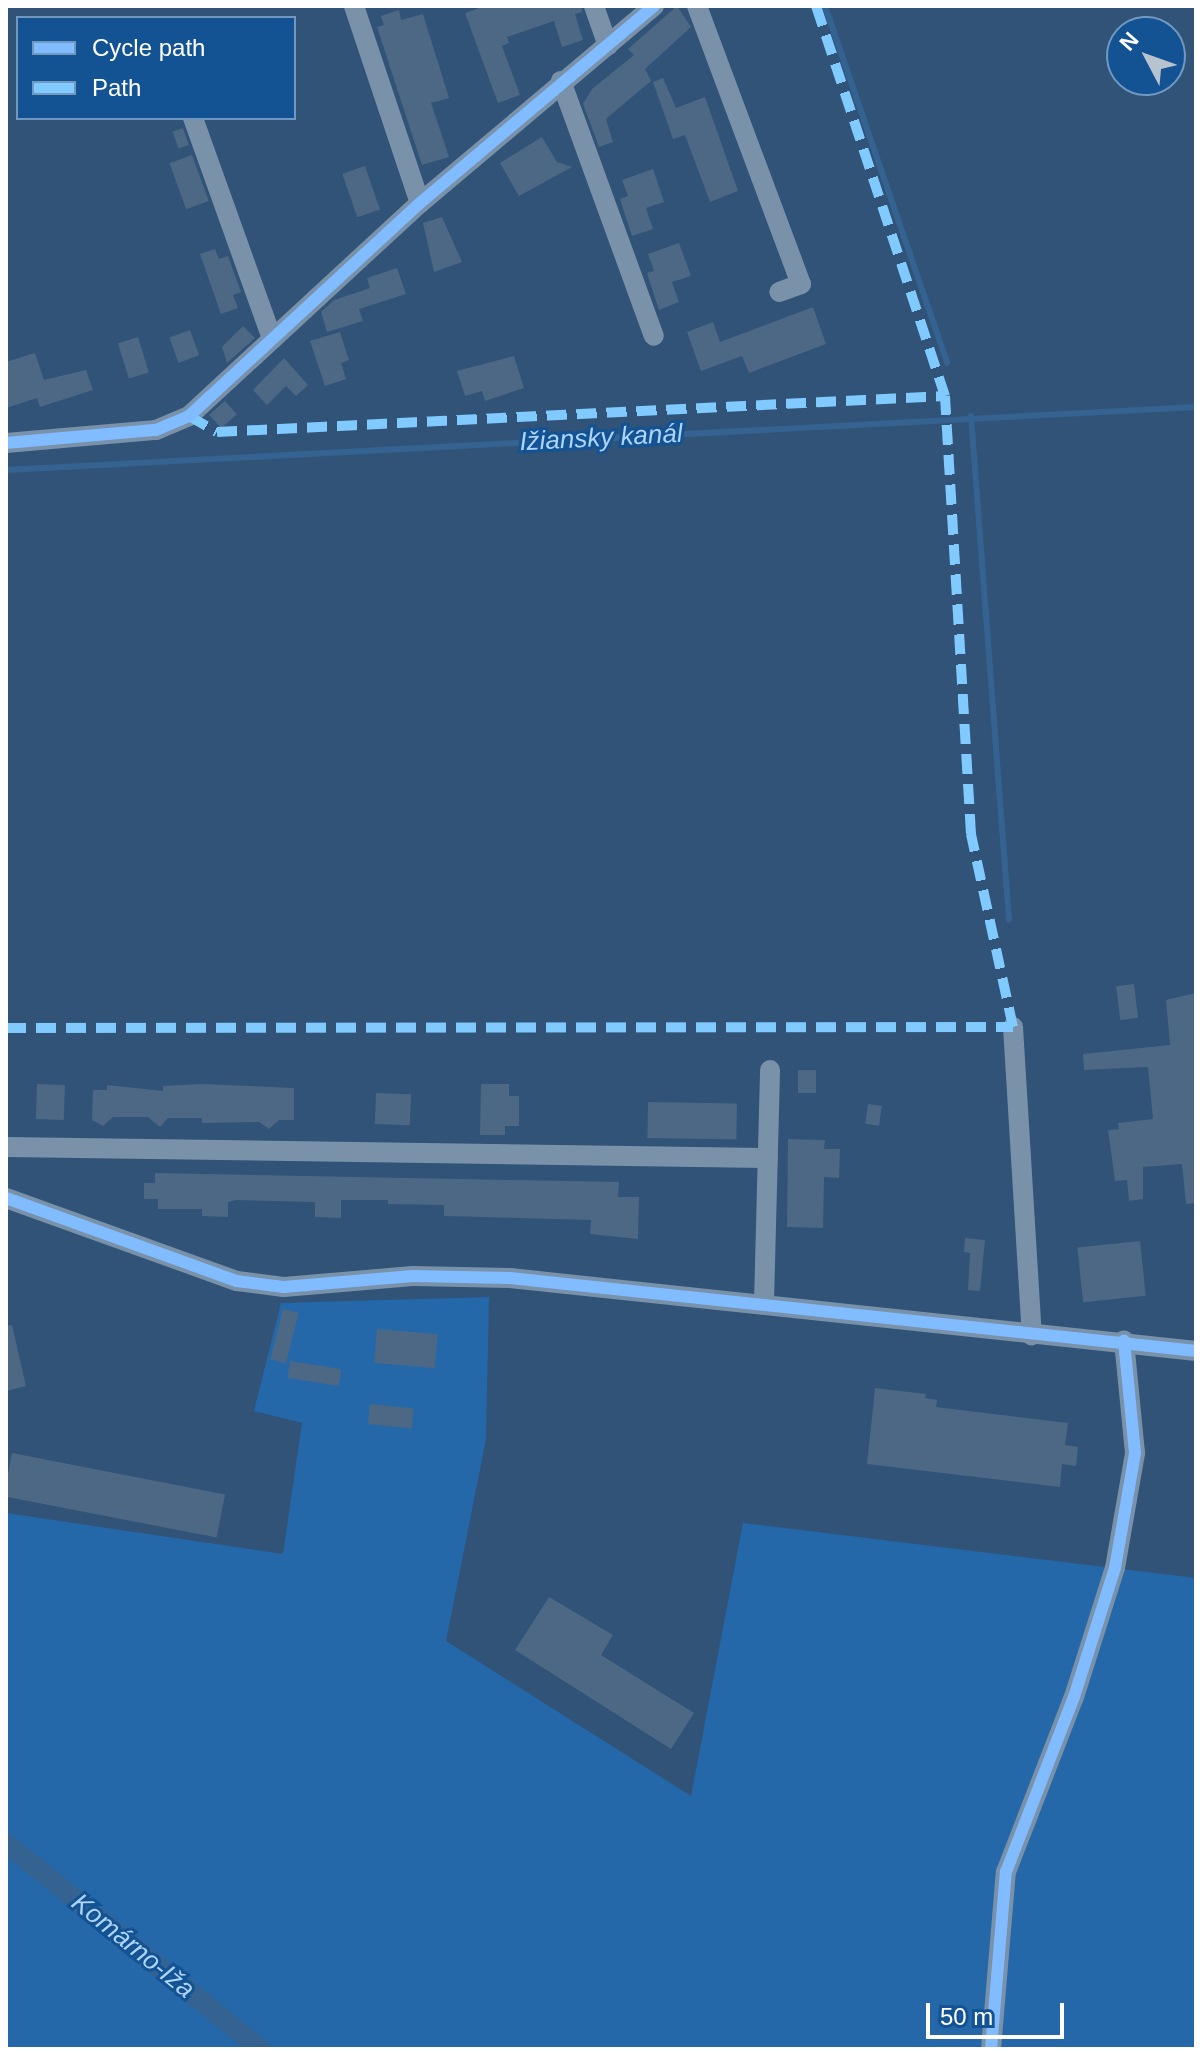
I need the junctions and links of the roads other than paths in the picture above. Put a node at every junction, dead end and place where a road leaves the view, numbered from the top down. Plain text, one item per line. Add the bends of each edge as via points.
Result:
1 (354, 6) edge
2 (594, 6) edge
3 (654, 6) edge
4 (697, 6) edge
5 (608, 46) junction
6 (561, 81) junction
7 (194, 120) edge
8 (420, 203) junction
9 (779, 292) dead end
10 (654, 336) dead end
11 (272, 339) junction
12 (6, 443) edge
13 (1013, 1027) dead end
14 (770, 1070) dead end
15 (6, 1147) edge
16 (768, 1158) junction
17 (6, 1198) edge
18 (764, 1302) junction
19 (1032, 1335) junction
20 (1124, 1341) junction
21 (1196, 1351) edge
22 (991, 2049) edge

1 - 8 street
2 - 5 street
3 - 5 street
4 - 9 street via 801,284
5 - 6 street
6 - 8 street
6 - 10 street
7 - 11 street
8 - 11 street
11 - 12 street via 189,416 156,430
13 - 19 street
14 - 16 street
15 - 16 street
16 - 18 street
17 - 18 street via 237,1281 284,1287 413,1276 510,1278
18 - 19 street
19 - 20 street
20 - 21 street
20 - 22 street via 1135,1453 1115,1568 1074,1697 1006,1872

